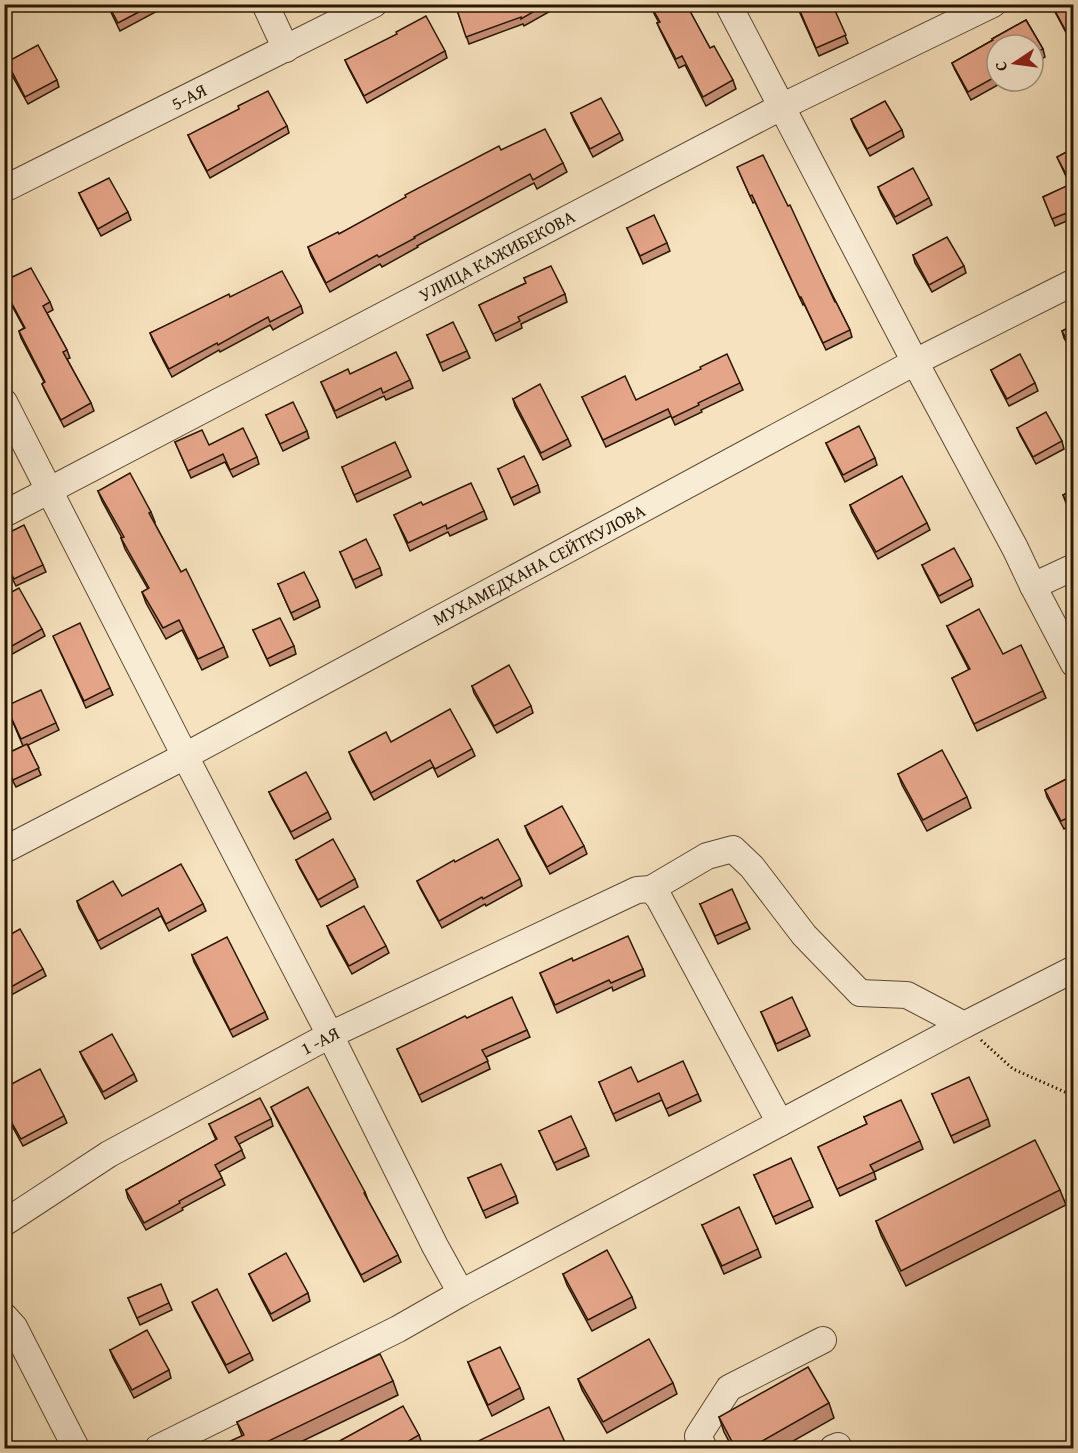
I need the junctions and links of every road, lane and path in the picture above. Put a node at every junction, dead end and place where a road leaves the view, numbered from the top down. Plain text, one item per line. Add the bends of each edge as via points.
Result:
1 (265, 4) edge
2 (374, 4) edge
3 (728, 4) edge
4 (993, 4) edge
5 (286, 48) junction
6 (781, 107) junction
7 (4, 189) edge
8 (1074, 282) edge
9 (915, 362) junction
10 (4, 402) edge
11 (50, 490) junction
12 (4, 514) edge
13 (1074, 567) edge
14 (1033, 586) junction
15 (1074, 664) edge
16 (185, 756) junction
17 (4, 850) edge
18 (651, 889) junction
19 (1074, 969) edge
20 (964, 1025) junction
21 (330, 1035) junction
22 (1074, 1096) edge
23 (780, 1123) junction
24 (4, 1223) edge
25 (461, 1293) junction
26 (8, 1324) edge
27 (823, 1340) dead end
28 (76, 1449) edge
29 (158, 1449) edge
30 (704, 1449) edge
31 (833, 1449) edge
32 (839, 1449) edge

1 - 5 street
2 - 5 street, 5-АЯ
3 - 6 street
4 - 6 street, УЛИЦА КАЖИБЕКОВА
5 - 7 street, 5-АЯ
6 - 9 street
6 - 11 street, УЛИЦА КАЖИБЕКОВА
8 - 9 street, МУХАМЕДХАНА СЕЙТКУЛОВА
9 - 14 street
9 - 16 street, МУХАМЕДХАНА СЕЙТКУЛОВА
10 - 11 street
11 - 12 street, УЛИЦА КАЖИБЕКОВА
11 - 16 street
13 - 14 street
14 - 15 street
16 - 17 street, МУХАМЕДХАНА СЕЙТКУЛОВА
16 - 21 street
18 - 20 street, 1 -АЯ via 706,856 733,849 860,993 907,995
18 - 21 street, 1 -АЯ via 638,890
18 - 23 street
19 - 20 street
20 - 22 path via 1013,1069
20 - 23 street
21 - 24 street, 1 -АЯ via 109,1154
21 - 25 street
23 - 25 street
25 - 29 street via 398,1329
26 - 28 street
27 - 30 street via 729,1388 698,1436
31 - 32 street

